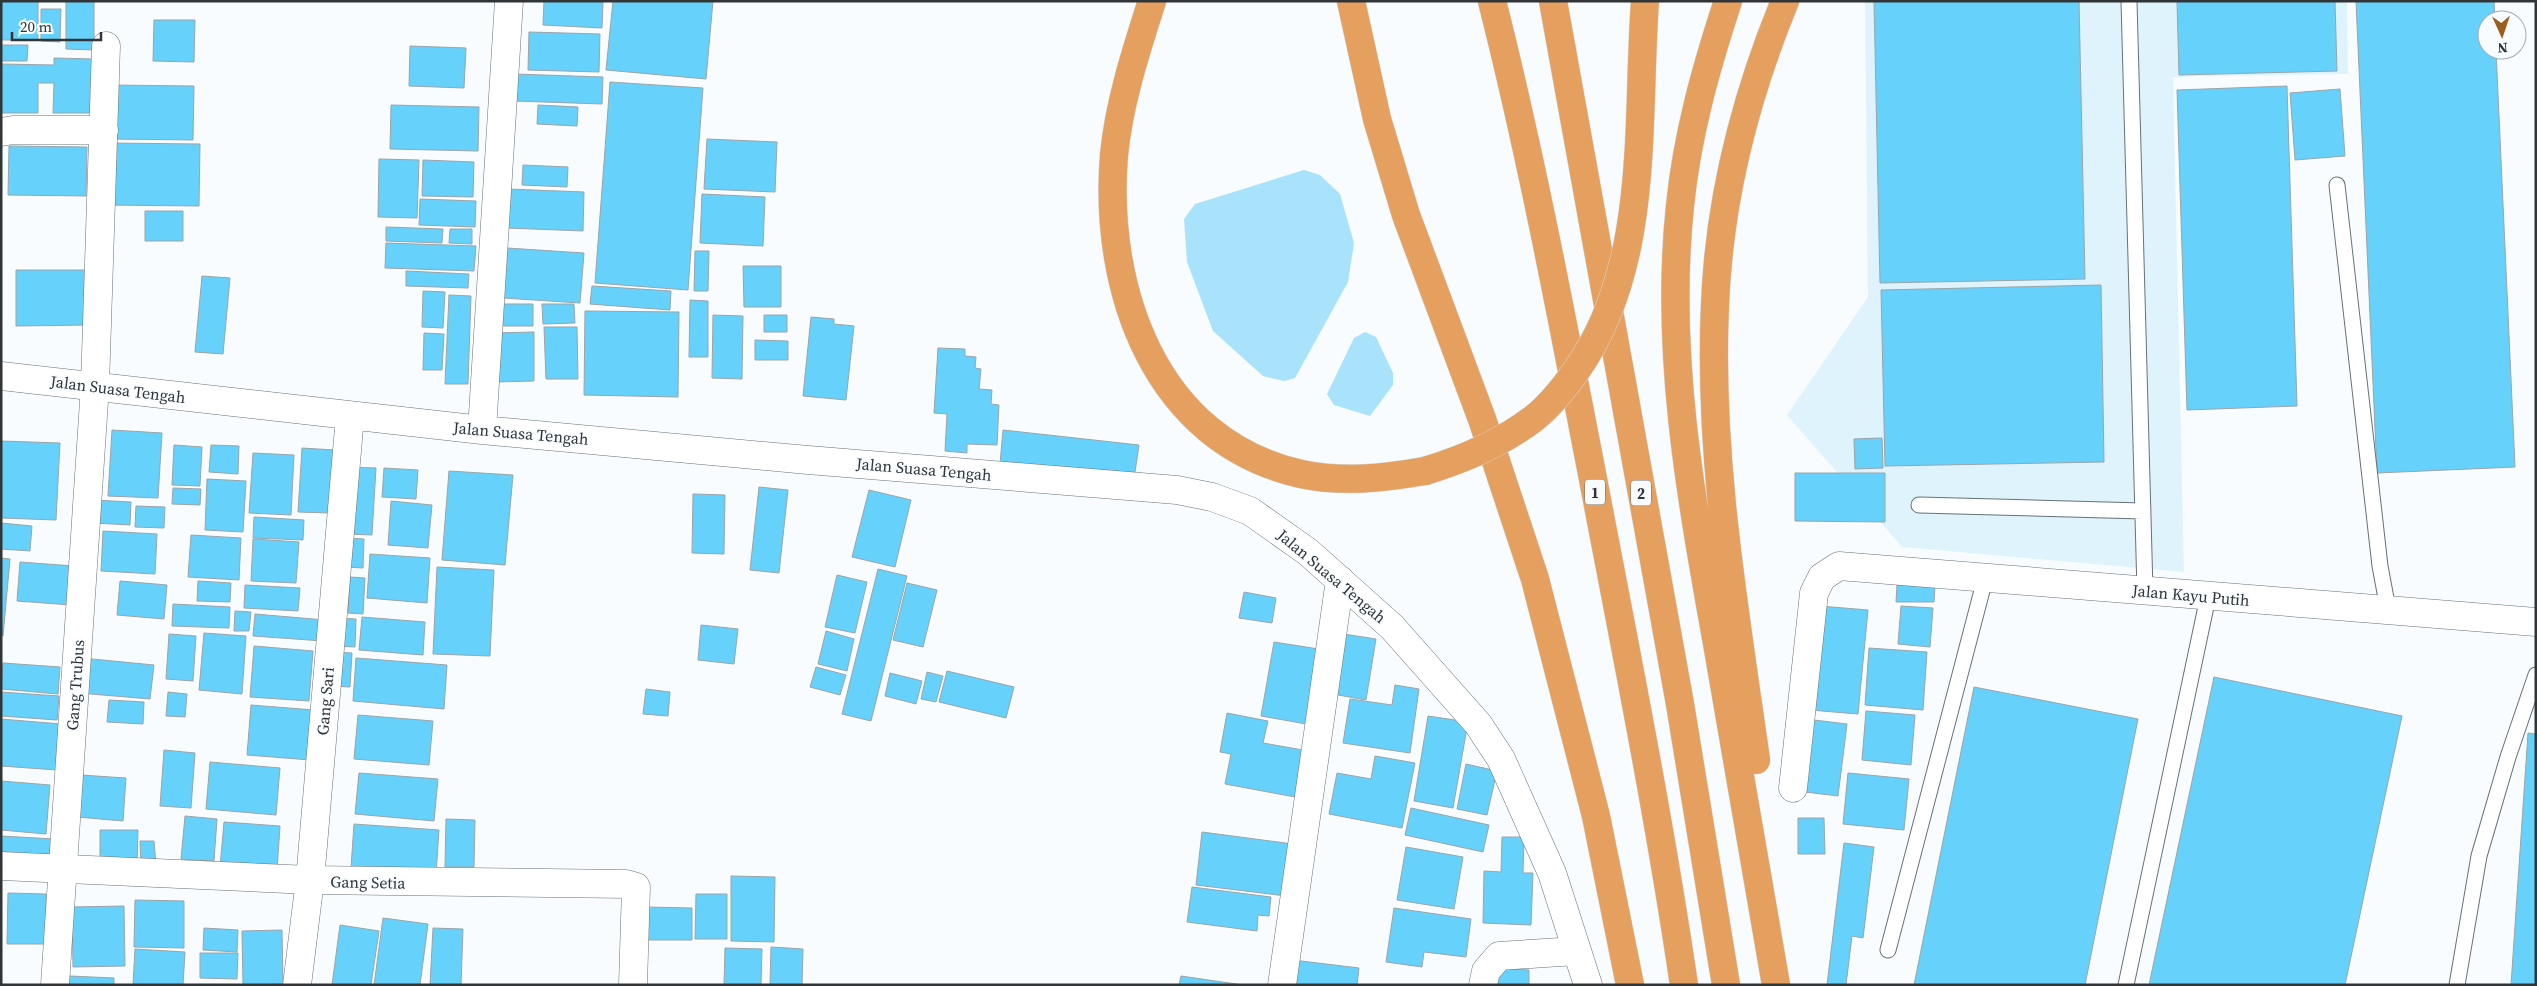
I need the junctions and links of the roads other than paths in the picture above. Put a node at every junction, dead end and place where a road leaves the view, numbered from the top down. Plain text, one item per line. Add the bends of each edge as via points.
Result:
1 (509, 1) edge
2 (1152, 1) edge
3 (1351, 1) edge
4 (1492, 1) edge
5 (1553, 1) edge
6 (1645, 1) edge
7 (1728, 1) edge
8 (1785, 1) edge
9 (2129, 1) edge
10 (106, 46) dead end
11 (104, 130) junction
12 (1, 132) edge
13 (2336, 186) dead end
14 (1, 376) edge
15 (95, 386) junction
16 (350, 416) junction
17 (482, 430) junction
18 (1919, 505) dead end
19 (2144, 511) junction
20 (1985, 579) junction
21 (1340, 580) junction
22 (2145, 591) junction
23 (2208, 597) junction
24 (2388, 609) junction
25 (2536, 622) edge
26 (2536, 675) edge
27 (1793, 788) dead end
28 (1, 866) edge
29 (62, 869) junction
30 (310, 880) junction
31 (1888, 950) dead end
32 (1576, 951) junction
33 (55, 985) edge
34 (297, 985) edge
35 (633, 985) edge
36 (1282, 985) edge
37 (1483, 985) edge
38 (1588, 985) edge
39 (1630, 985) edge
40 (1684, 985) edge
41 (1726, 985) edge
42 (1776, 985) edge
43 (1787, 985) edge
44 (2126, 985) edge
45 (2457, 985) edge

1 - 17 street
2 - 6 highway, bridge via 1135,55 1114,154 1113,214 1120,276 1135,325 1157,370 1188,410 1224,441 1262,462 1302,474 1342,479 1384,478 1425,471 1465,459 1535,418 1563,389 1588,354 1607,318 1622,270 1630,228 1636,181
3 - 39 highway via 1377,119 1406,215 1482,419 1535,579 1596,816
4 - 40 highway, 1 via 1552,267 1621,626
5 - 41 highway, 2 via 1680,704
7 - 42 highway via 1705,73 1689,142 1680,206 1674,320 1678,383 1699,542
8 - 43 highway via 1755,79 1733,166 1718,260 1714,354 1716,422 1727,548
9 - 19 lane
10 - 11 street, Gang Trubus
11 - 12 street
11 - 15 street, Gang Trubus
13 - 24 lane via 2380,566
14 - 15 street, Jalan Suasa Tengah
15 - 16 street, Jalan Suasa Tengah
15 - 29 street, Gang Trubus
16 - 17 street, Jalan Suasa Tengah
16 - 30 street, Gang Sari
17 - 21 street, Jalan Suasa Tengah via 1177,490 1212,497 1250,511 1308,552
18 - 19 lane
19 - 22 lane
20 - 22 street, Jalan Kayu Putih
20 - 27 street, Jalan Kayu Putih via 1847,565 1822,577 1814,593
20 - 31 lane
21 - 32 street, Jalan Suasa Tengah via 1392,627 1491,741 1523,804 1552,873
21 - 36 street
22 - 23 street, Jalan Kayu Putih
23 - 24 street, Jalan Kayu Putih
23 - 44 lane
24 - 25 street, Jalan Kayu Putih
26 - 45 lane via 2508,757 2480,856
28 - 29 street, Gang Setia
29 - 30 street, Gang Setia
29 - 33 street, Gang Trubus
30 - 34 street, Gang Sari
30 - 35 street, Gang Setia via 612,882 636,887
32 - 37 street via 1499,956 1486,971
32 - 38 street, Jalan Suasa Tengah

